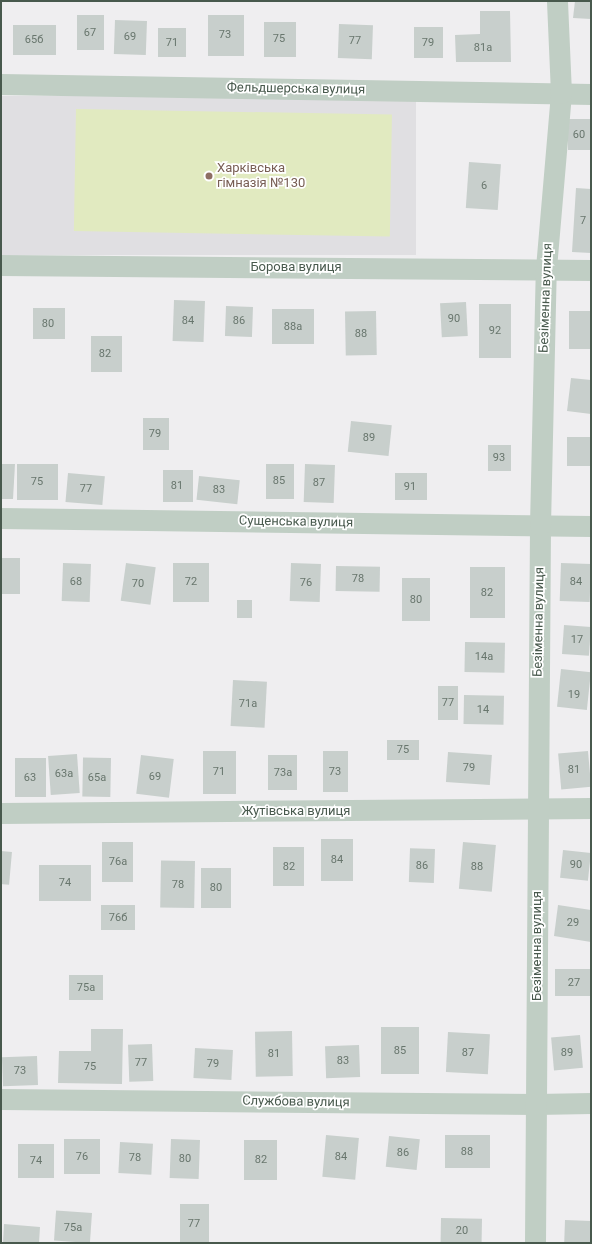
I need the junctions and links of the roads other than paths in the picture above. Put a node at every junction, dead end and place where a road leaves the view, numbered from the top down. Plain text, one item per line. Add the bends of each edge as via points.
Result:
1 (557, 1) edge
2 (1, 84) edge
3 (561, 94) junction
4 (591, 94) edge
5 (1, 265) edge
6 (546, 268) junction
7 (591, 270) edge
8 (1, 518) edge
9 (540, 525) junction
10 (591, 526) edge
11 (591, 808) edge
12 (537, 809) junction
13 (1, 813) edge
14 (1, 1099) edge
15 (591, 1103) edge
16 (536, 1104) junction
17 (535, 1243) edge

1 - 3 street, Безіменна вулиця
2 - 3 street, Фельдшерська вулиця
3 - 4 street, Фельдшерська вулиця
3 - 6 street, Безіменна вулиця
5 - 6 street, Борова вулиця
6 - 7 street, Борова вулиця
6 - 9 street, Безіменна вулиця
8 - 9 street, Сущенська вулиця
9 - 10 street, Сущенська вулиця
9 - 12 street, Безіменна вулиця
11 - 12 street, Жутівська вулиця
12 - 13 street, Жутівська вулиця
12 - 16 street, Безіменна вулиця
14 - 16 street, Службова вулиця
15 - 16 street, Службова вулиця
16 - 17 street, Безіменна вулиця

